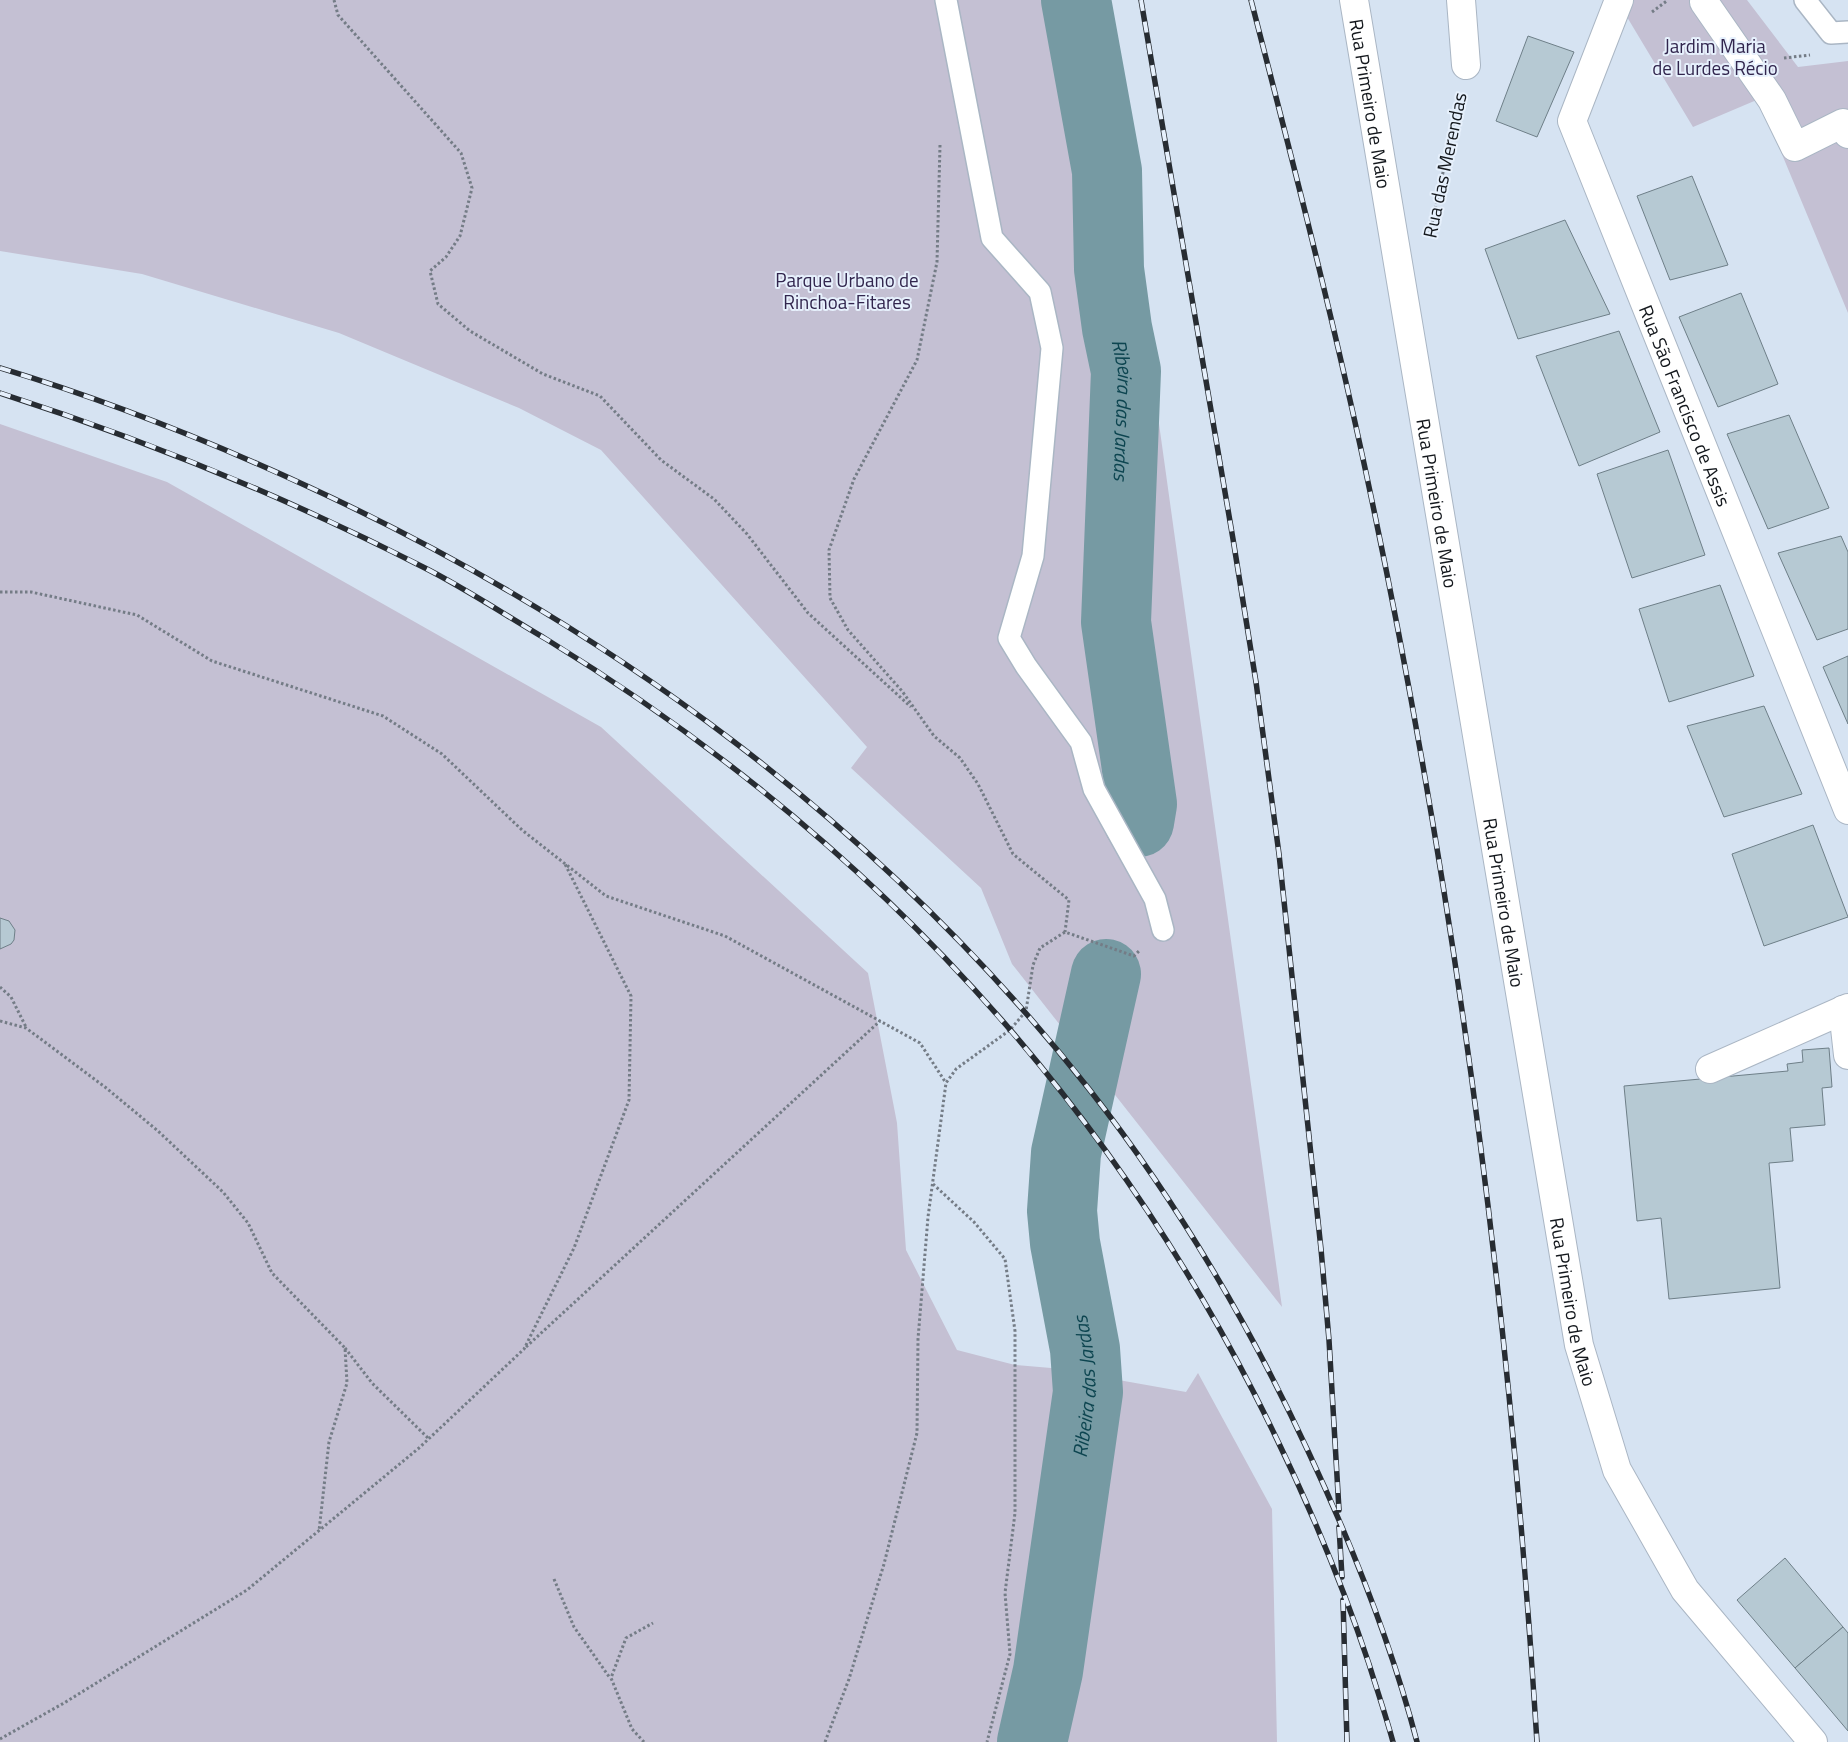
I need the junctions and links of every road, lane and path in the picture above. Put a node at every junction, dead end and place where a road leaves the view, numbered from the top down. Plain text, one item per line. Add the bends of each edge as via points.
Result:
1 (334, 0) edge
2 (946, 0) edge
3 (1354, 0) edge
4 (1461, 0) edge
5 (1619, 0) edge
6 (1805, 0) edge
7 (1704, 2) dead end
8 (1840, 32) edge
9 (1783, 58) dead end
10 (1466, 65) joint
11 (1848, 134) edge
12 (940, 136) dead end
13 (1429, 235) dead end
14 (0, 592) edge
15 (916, 711) junction
16 (1848, 810) edge
17 (565, 864) junction
18 (1163, 930) joint
19 (1065, 932) junction
20 (0, 987) edge
21 (1845, 1009) edge
22 (0, 1021) edge
23 (880, 1021) junction
24 (26, 1028) junction
25 (1848, 1055) edge
26 (1710, 1069) dead end
27 (946, 1084) junction
28 (933, 1183) junction
29 (345, 1348) junction
30 (524, 1349) junction
31 (429, 1439) junction
32 (319, 1531) junction
33 (554, 1579) dead end
34 (653, 1623) dead end
35 (610, 1678) junction
36 (0, 1739) edge
37 (644, 1742) edge
38 (825, 1742) edge
39 (987, 1742) edge
40 (1813, 1742) edge

1 - 15 path via 338,14 461,152 472,188 460,236 446,257 430,271 438,304 470,330 543,374 600,396 661,460 714,499 747,534 808,613
2 - 18 lane via 992,238 1040,292 1052,348 1033,556 1009,638 1081,742 1094,789 1154,899
3 - 40 street, Rua Primeiro de Maio via 1579,1345 1616,1470 1685,1590
4 - 10 street
5 - 16 street, Rua São Francisco de Assis via 1572,121
6 - 8 lane
7 - 11 street via 1772,100 1795,147 1843,123
8 - 9 path via 1830,53
10 - 13 path, Rua das Merendas
12 - 15 path via 937,262 917,360 854,479 829,550 830,598 848,630
14 - 17 path via 31,592 137,614 212,661 383,716 442,754 522,830
15 - 19 path via 934,736 960,758 978,784 1013,854 1069,900
17 - 23 path via 606,896 725,936
17 - 30 path via 630,996 628,1100 574,1248
18 - 19 path via 1134,956
19 - 27 path via 1040,948 1033,965 1026,1011 1010,1030 956,1069
20 - 24 path via 11,997
21 - 25 street
21 - 26 street
22 - 24 path
23 - 27 path via 920,1043
23 - 30 path
24 - 29 path via 158,1131 223,1192 248,1222 272,1272
27 - 28 path
28 - 38 path via 918,1339 917,1433 884,1564 849,1679
28 - 39 path via 974,1222 1005,1259 1015,1331 1015,1514 1005,1593 1010,1654
29 - 31 path via 372,1383
29 - 32 path via 347,1383 329,1442
30 - 31 path
31 - 32 path
32 - 36 path via 247,1590
33 - 35 path via 574,1627
34 - 35 path via 626,1638
35 - 37 path via 632,1729

